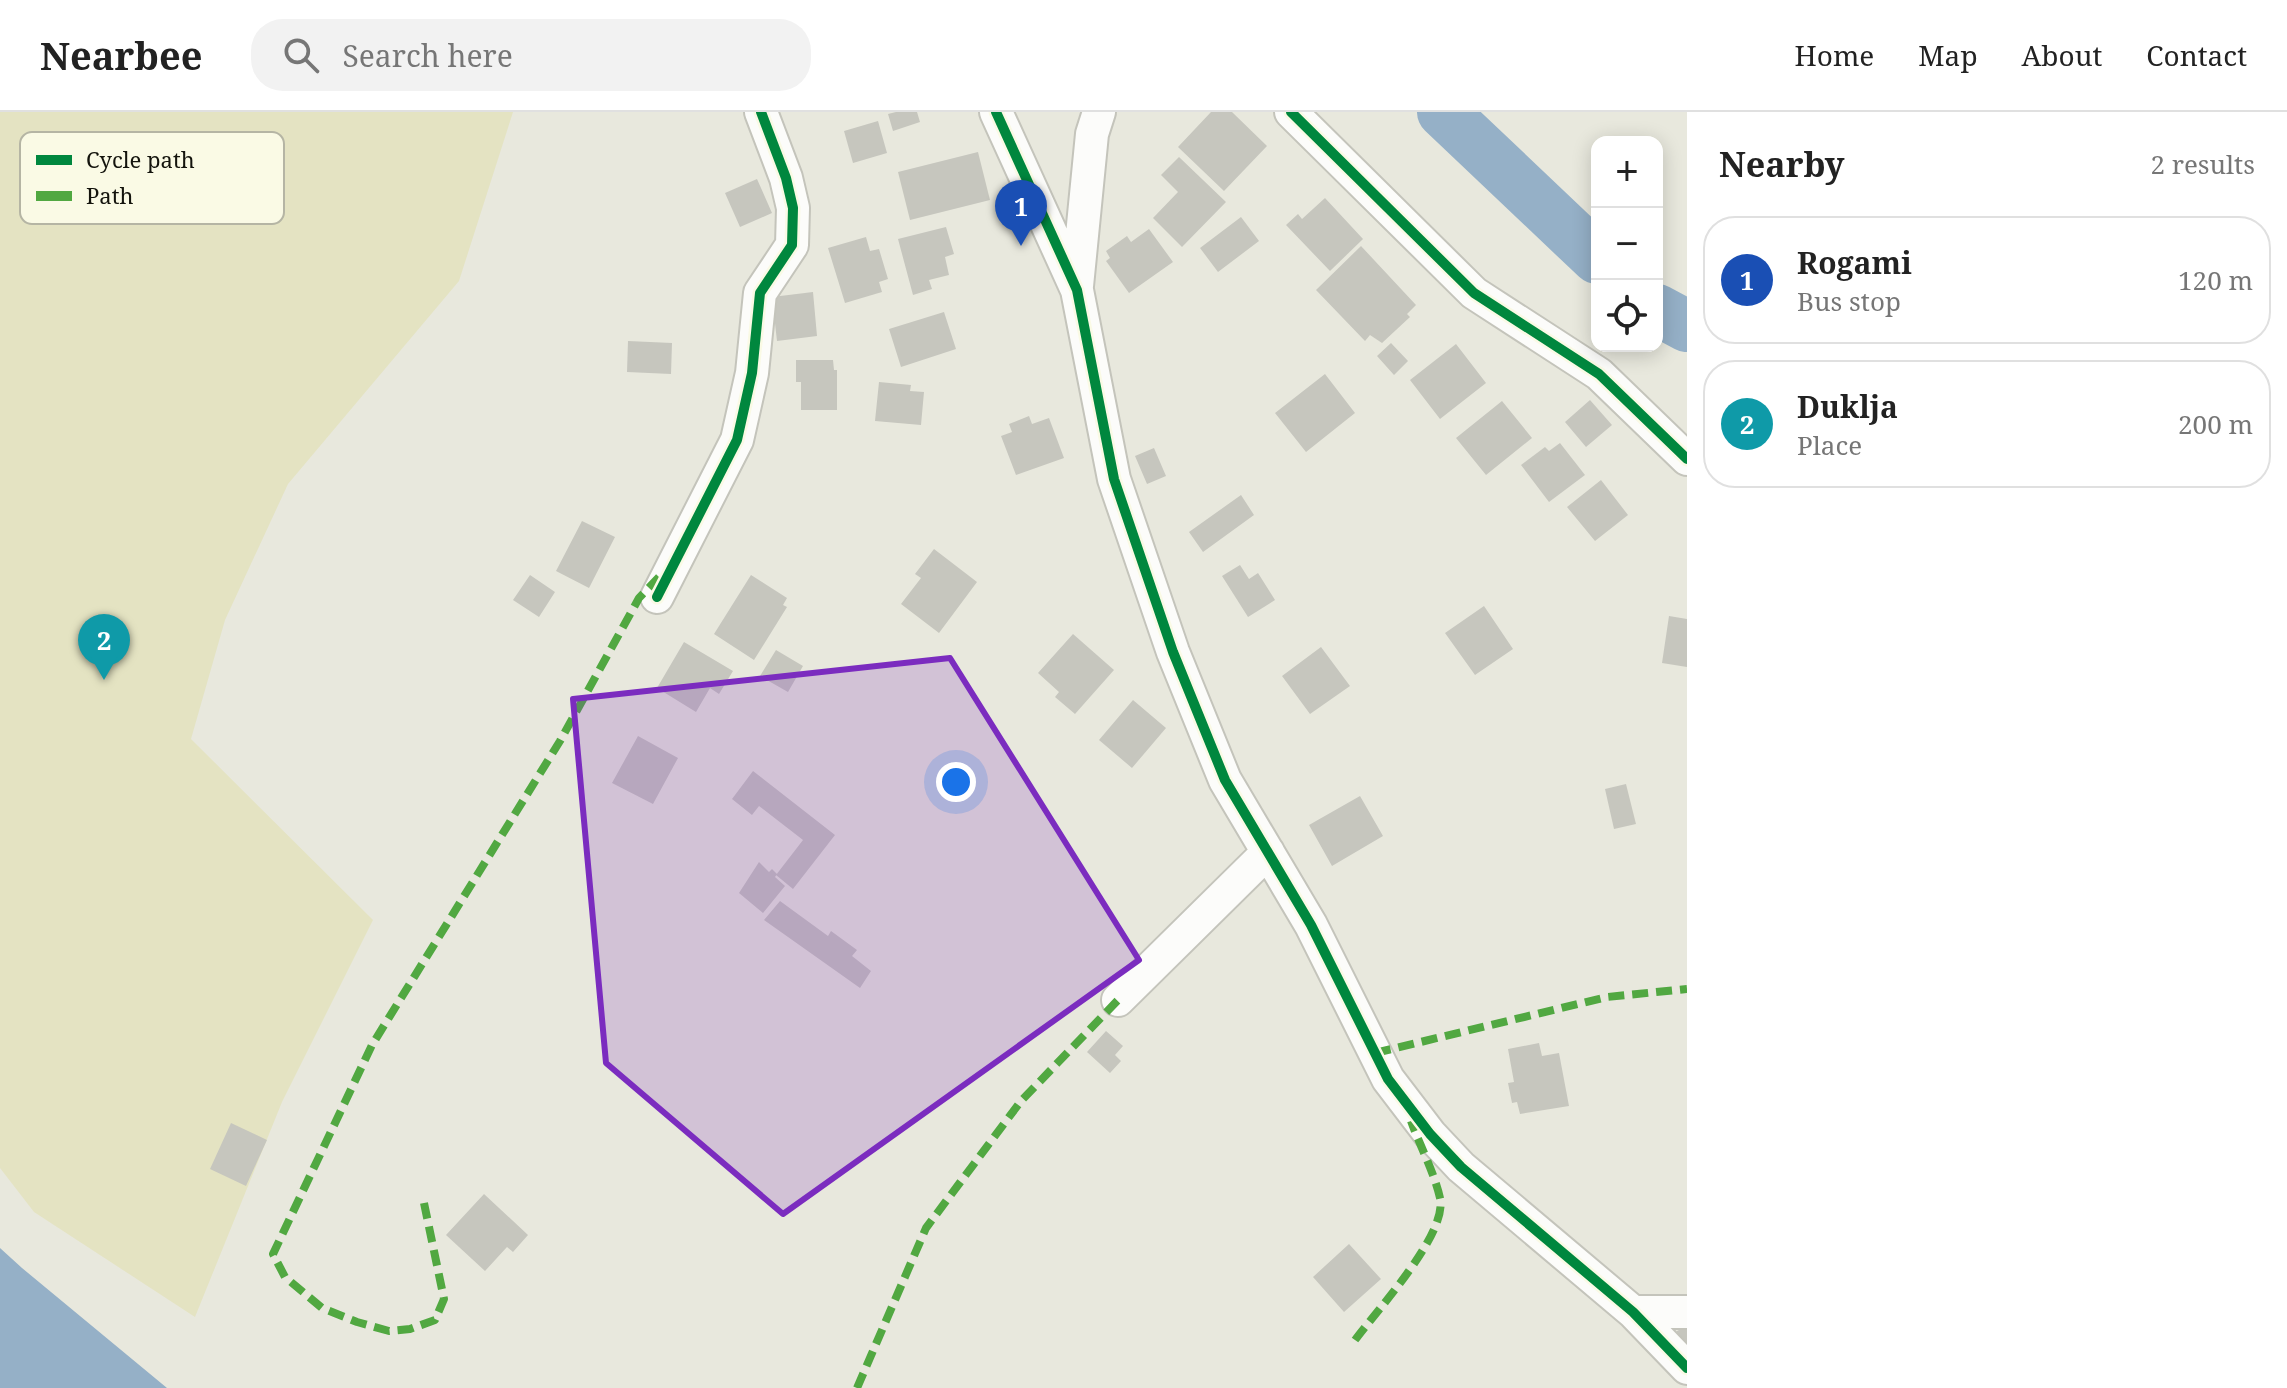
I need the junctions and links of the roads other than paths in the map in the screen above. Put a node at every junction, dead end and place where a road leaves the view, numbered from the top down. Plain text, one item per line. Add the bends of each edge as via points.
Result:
1 (761, 112) edge
2 (996, 112) edge
3 (1099, 112) edge
4 (1291, 112) edge
5 (1077, 290) junction
6 (1687, 459) edge
7 (657, 597) dead end
8 (1268, 852) junction
9 (1118, 1000) dead end
10 (1633, 1312) junction
11 (1687, 1312) edge
12 (1687, 1368) edge

1 - 7 street via 793,208 792,245 760,293 752,373 737,440
2 - 5 street
3 - 5 street via 1092,134
4 - 6 street via 1474,293 1599,374
5 - 8 street via 1119,494 1173,652 1225,780
8 - 9 street
8 - 10 street via 1325,951 1388,1079 1430,1134 1461,1167
10 - 11 street
10 - 12 street

